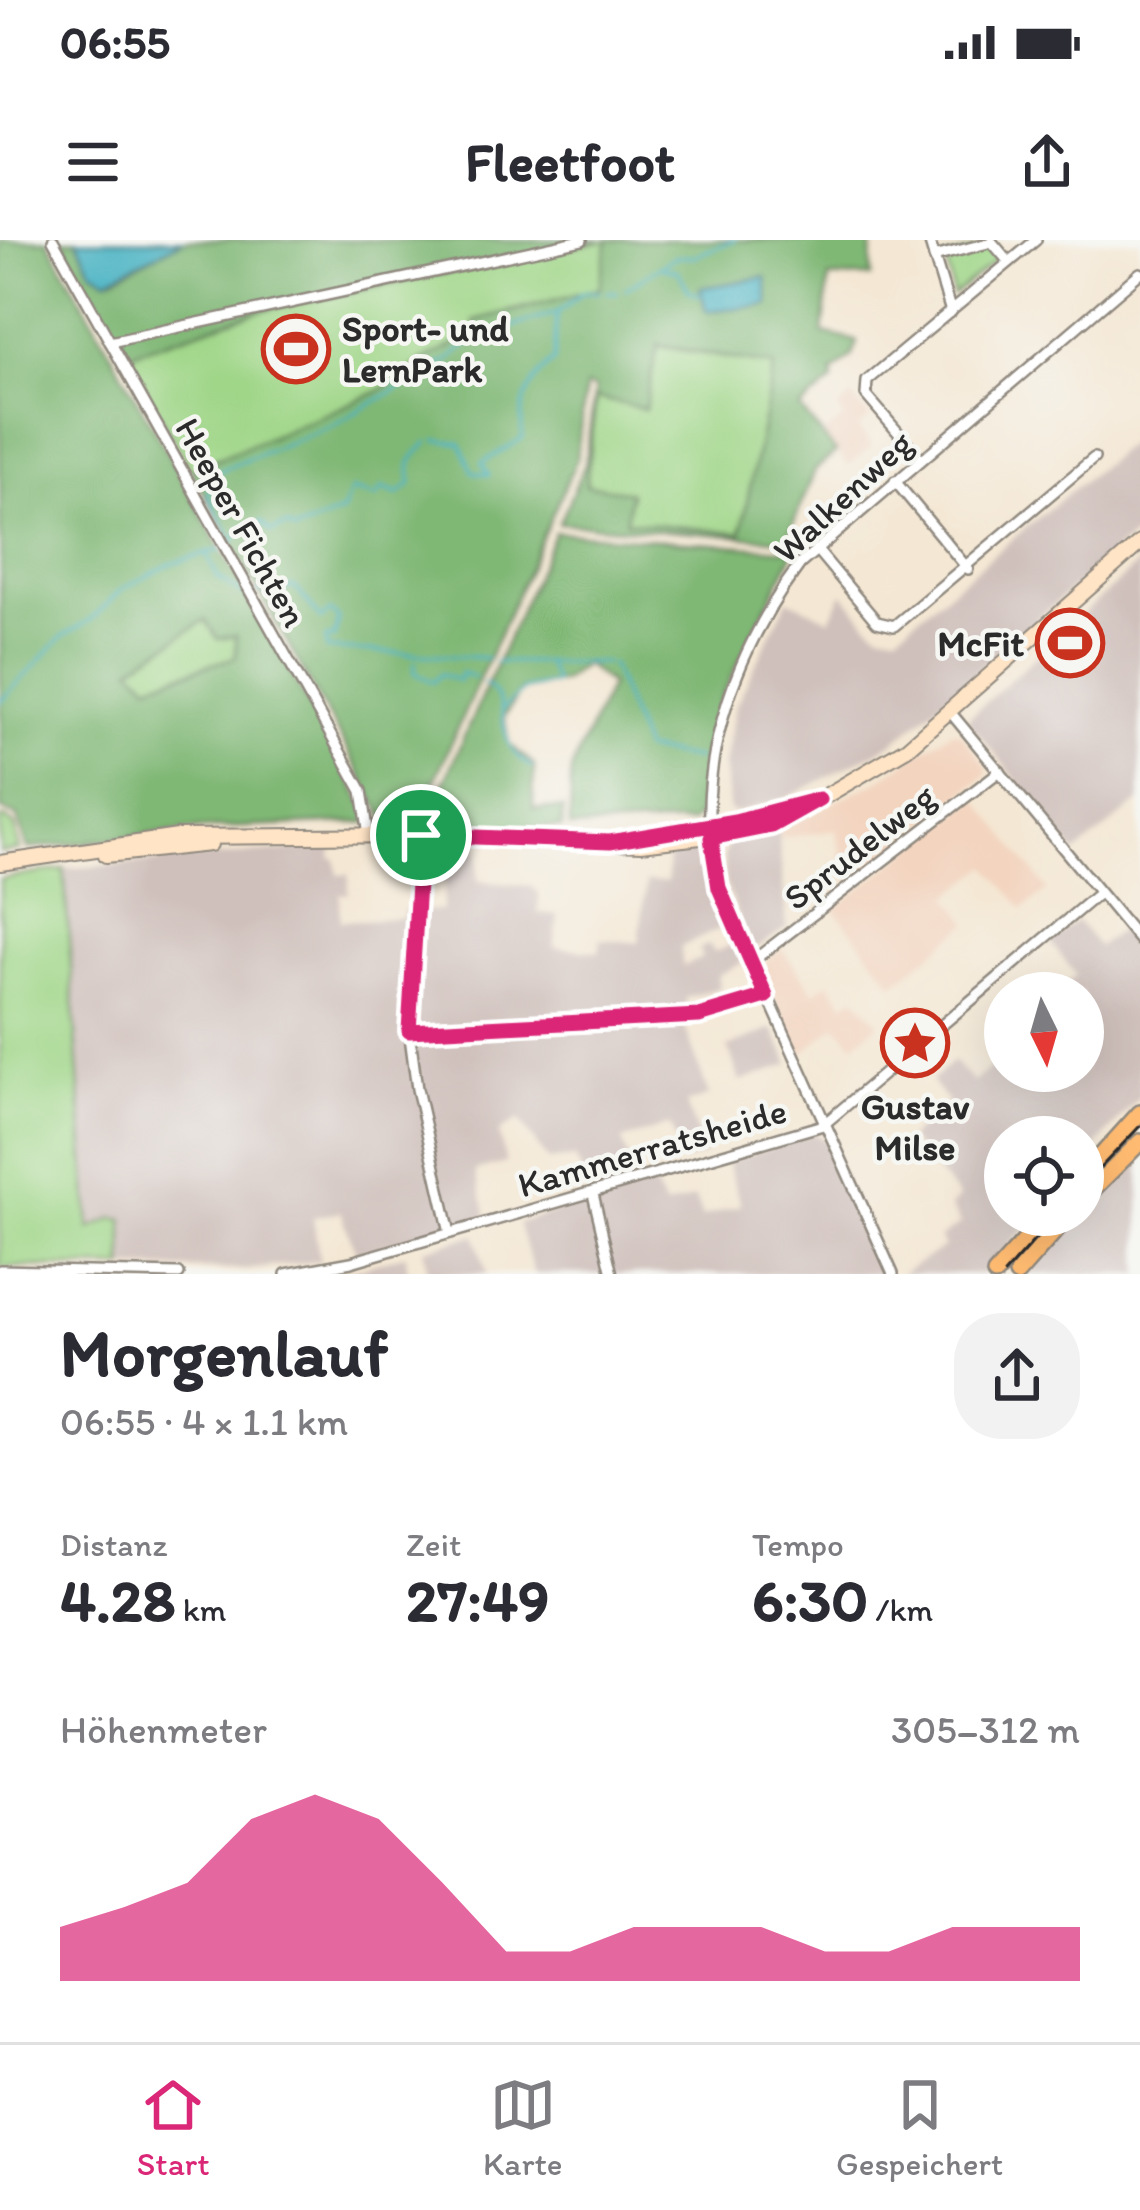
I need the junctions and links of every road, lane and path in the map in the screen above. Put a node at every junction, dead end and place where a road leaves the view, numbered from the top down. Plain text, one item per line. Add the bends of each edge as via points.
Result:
1 (53, 240) edge
2 (582, 240) edge
3 (929, 240) edge
4 (1036, 240) edge
5 (934, 257) junction
6 (1009, 262) junction
7 (1140, 273) edge
8 (950, 312) junction
9 (110, 342) junction
10 (1094, 458) dead end
11 (921, 459) junction
12 (895, 481) junction
13 (1140, 543) edge
14 (816, 549) junction
15 (968, 569) junction
16 (952, 713) junction
17 (1000, 771) junction
18 (711, 832) junction
19 (369, 835) junction
20 (421, 835) junction
21 (0, 867) edge
22 (1100, 893) junction
23 (1140, 941) edge
24 (751, 963) junction
25 (766, 996) junction
26 (409, 1031) junction
27 (1135, 1119) edge
28 (823, 1125) junction
29 (1140, 1142) edge
30 (1104, 1153) edge
31 (1104, 1178) edge
32 (593, 1194) junction
33 (450, 1234) junction
34 (1029, 1236) edge
35 (1050, 1236) edge
36 (0, 1270) edge
37 (179, 1274) edge
38 (286, 1274) edge
39 (612, 1274) edge
40 (892, 1274) edge
41 (995, 1274) edge
42 (1017, 1274) edge

1 - 9 street, Heeper Fichten
2 - 9 street
3 - 5 street
4 - 6 street
5 - 6 street via 992,242
5 - 8 street
6 - 8 street
7 - 11 street, Walkenweg
8 - 11 street via 865,390
9 - 19 street, Heeper Fichten via 362,791
10 - 15 street
11 - 12 street, Walkenweg
12 - 14 street, Walkenweg
12 - 15 street
13 - 16 street
14 - 15 street via 890,627
14 - 18 street, Walkenweg via 784,585 728,696
16 - 17 street
16 - 18 street via 887,762 771,826
17 - 22 street
17 - 24 street, Sprudelweg
18 - 20 street via 610,842
18 - 24 street, Walkenweg via 719,888
19 - 20 street
19 - 21 street via 154,839
20 - 26 street
22 - 23 street
22 - 28 street, Kammerratsheide
24 - 25 street, Walkenweg
25 - 26 street via 699,1016
25 - 28 street, Walkenweg
26 - 33 street
27 - 29 main road
27 - 30 main road
28 - 32 street, Kammerratsheide
28 - 40 street, Walkenweg
29 - 31 main road
32 - 33 street, Kammerratsheide
32 - 39 street
33 - 38 street, Kammerratsheide
34 - 41 main road
35 - 42 main road
36 - 37 street

